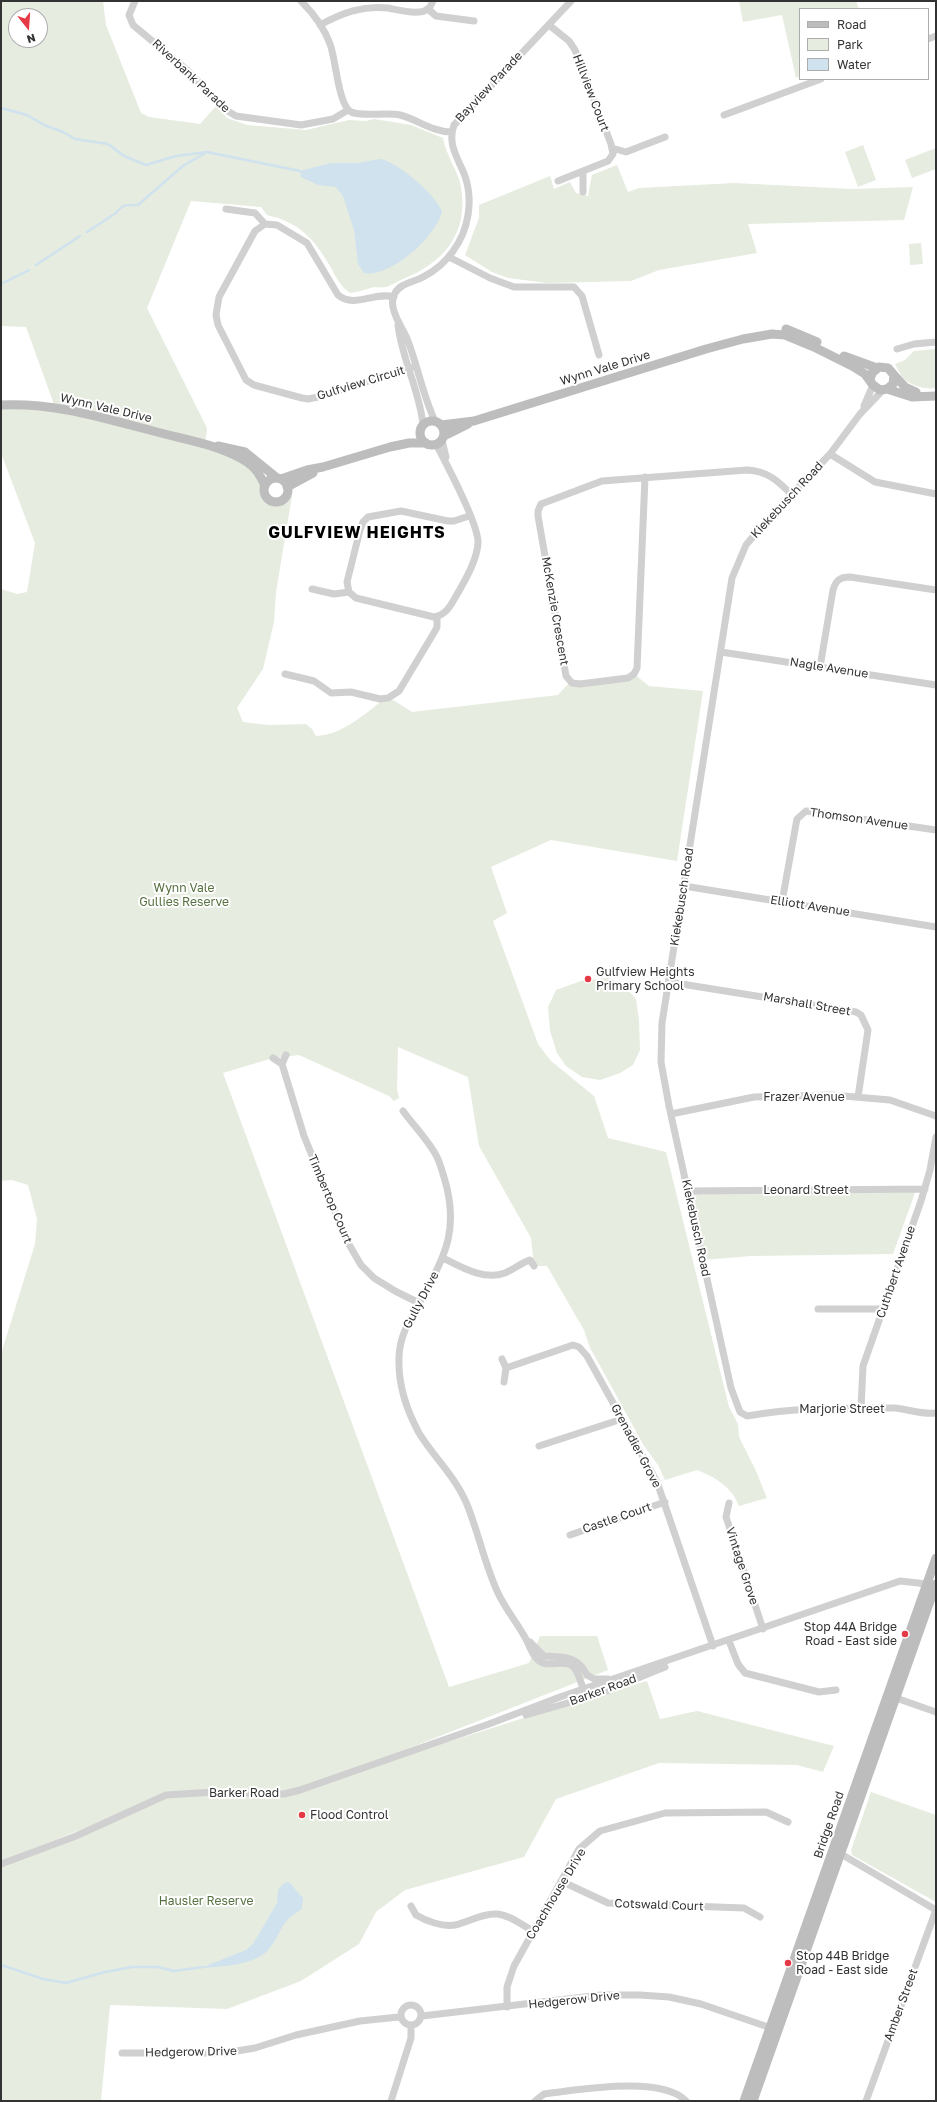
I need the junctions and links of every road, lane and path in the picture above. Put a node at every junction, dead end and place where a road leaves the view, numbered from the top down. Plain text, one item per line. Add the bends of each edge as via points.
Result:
1 (135, 1) edge
2 (301, 1) edge
3 (433, 1) edge
4 (571, 1) edge
5 (428, 9) junction
6 (474, 21) dead end
7 (549, 24) junction
8 (320, 25) junction
9 (818, 80) edge
10 (348, 110) junction
11 (724, 115) dead end
12 (451, 132) junction
13 (665, 138) dead end
14 (612, 148) junction
15 (583, 171) junction
16 (558, 181) dead end
17 (583, 192) dead end
18 (226, 209) dead end
19 (264, 224) junction
20 (449, 257) junction
21 (394, 297) junction
22 (398, 321) junction
23 (743, 339) junction
24 (936, 342) edge
25 (897, 349) dead end
26 (599, 355) dead end
27 (416, 366) junction
28 (408, 368) junction
29 (877, 368) junction
30 (894, 375) junction
31 (872, 383) junction
32 (885, 390) junction
33 (933, 396) edge
34 (1, 405) edge
35 (860, 414) junction
36 (474, 421) junction
37 (438, 423) junction
38 (422, 427) junction
39 (437, 441) junction
40 (205, 444) junction
41 (390, 447) junction
42 (830, 454) junction
43 (323, 468) junction
44 (644, 477) junction
45 (279, 479) junction
46 (264, 486) junction
47 (287, 488) junction
48 (936, 494) edge
49 (792, 495) junction
50 (469, 516) junction
51 (312, 589) dead end
52 (936, 590) edge
53 (349, 592) junction
54 (437, 616) junction
55 (721, 652) junction
56 (820, 667) junction
57 (285, 674) dead end
58 (936, 684) edge
59 (936, 830) edge
60 (684, 886) junction
61 (782, 902) junction
62 (936, 927) edge
63 (669, 982) junction
64 (286, 1055) dead end
65 (273, 1058) dead end
66 (282, 1064) junction
67 (858, 1097) junction
68 (403, 1111) dead end
69 (671, 1114) junction
70 (936, 1116) edge
71 (936, 1137) edge
72 (925, 1189) junction
73 (688, 1191) junction
74 (443, 1258) junction
75 (534, 1266) dead end
76 (419, 1303) junction
77 (818, 1309) dead end
78 (883, 1309) junction
79 (502, 1360) dead end
80 (506, 1368) junction
81 (504, 1382) dead end
82 (861, 1408) junction
83 (936, 1413) edge
84 (747, 1416) joint
85 (622, 1419) junction
86 (539, 1446) dead end
87 (664, 1502) junction
88 (729, 1503) dead end
89 (570, 1534) dead end
90 (936, 1558) edge
91 (933, 1584) edge
92 (763, 1629) junction
93 (527, 1639) junction
94 (729, 1641) junction
95 (713, 1646) junction
96 (616, 1678) junction
97 (583, 1690) junction
98 (610, 1690) junction
99 (836, 1690) dead end
100 (892, 1696) junction
101 (936, 1712) edge
102 (489, 1724) junction
103 (788, 1822) dead end
104 (836, 1852) junction
105 (1, 1864) edge
106 (561, 1881) junction
107 (412, 1906) dead end
108 (936, 1910) edge
109 (760, 1916) dead end
110 (533, 1931) junction
111 (507, 2007) junction
112 (422, 2016) junction
113 (400, 2017) junction
114 (411, 2026) junction
115 (774, 2029) junction
116 (122, 2053) dead end
117 (391, 2101) edge
118 (535, 2101) edge
119 (686, 2101) edge
120 (744, 2101) edge
121 (753, 2101) edge
122 (866, 2101) edge

1 - 10 street, Riverbank Parade via 129,15 133,25 170,54 236,116 301,125 333,119
2 - 8 street
3 - 5 street
4 - 7 street, Bayview Parade
5 - 6 street via 436,16
5 - 8 street via 419,12 382,8 362,9 341,14
7 - 12 street, Bayview Parade via 455,123
7 - 14 street, Hillview Court via 569,41 575,50
8 - 10 street via 333,53 342,101
9 - 11 street
10 - 12 street via 358,114 400,115 416,120 433,130
12 - 20 street, Bayview Parade via 452,147 465,178 469,205 463,233
13 - 14 street, Hillview Court via 626,152
14 - 15 street, Hillview Court via 613,154 608,161
15 - 16 street, Hillview Court
15 - 17 street
18 - 19 street via 255,213
19 - 21 street via 277,225 307,243 338,295 344,300 356,301 384,295
19 - 28 street, Gulfview Circuit via 255,231 225,286 216,315 218,325 246,380 254,385 308,399
20 - 21 street, Bayview Parade via 432,272 400,287
20 - 26 street via 514,287 574,287 582,296
21 - 22 street via 393,310
22 - 27 street via 408,340
22 - 28 street via 400,342
23 - 29 main road, Wynn Vale Drive via 757,332 783,329
23 - 31 main road, Wynn Vale Drive via 780,334 793,337 852,366 865,374
23 - 36 main road, Wynn Vale Drive
24 - 25 street
27 - 28 street, Gulfview Circuit
27 - 37 street via 428,407
28 - 38 street via 421,409
29 - 30 main road via 888,368
29 - 31 main road via 872,373
30 - 32 main road via 893,384
30 - 33 main road via 905,387
31 - 32 main road
31 - 35 street, Kiekebusch Road
32 - 33 main road via 912,396
32 - 35 street, Kiekebusch Road
34 - 40 main road, Wynn Vale Drive via 61,408
35 - 42 street, Kiekebusch Road
36 - 37 main road, Wynn Vale Drive
36 - 39 main road, Wynn Vale Drive
37 - 38 main road via 429,421
37 - 39 main road via 444,430
38 - 39 main road via 421,436
38 - 41 main road, Wynn Vale Drive
39 - 41 main road, Wynn Vale Drive
39 - 50 street
40 - 45 main road, Wynn Vale Drive via 244,452
40 - 46 main road, Wynn Vale Drive via 248,462 261,476
41 - 43 main road, Wynn Vale Drive
42 - 48 street via 875,482
42 - 49 street, Kiekebusch Road
43 - 45 main road, Wynn Vale Drive
43 - 47 main road, Wynn Vale Drive
44 - 44 street, McKenzie Crescent via 602,481 545,502 539,507 538,516 566,676 572,683 628,678 637,668
44 - 49 street, McKenzie Crescent via 759,470 771,476
45 - 46 main road via 268,480
45 - 47 main road
46 - 47 main road via 266,497 274,502 284,498
49 - 55 street, Kiekebusch Road via 760,527 739,559 732,578
50 - 53 street via 448,521 405,511 368,517 360,530 347,582
50 - 54 street via 478,537 477,549 468,576 443,614
51 - 53 street via 334,594
52 - 56 street via 850,577 838,579 833,590
53 - 54 street via 356,598
54 - 57 street via 435,631 399,690 388,698 380,699 351,692 331,693 314,681
55 - 56 street, Nagle Avenue
55 - 60 street, Kiekebusch Road
56 - 58 street, Nagle Avenue
59 - 61 street, Thomson Avenue via 806,811 797,819
60 - 61 street, Elliott Avenue
60 - 63 street, Kiekebusch Road
61 - 62 street, Elliott Avenue
63 - 67 street, Marshall Street via 850,1011 861,1015 868,1030
63 - 69 street, Kiekebusch Road via 660,1044 664,1083
64 - 66 street
65 - 66 street
66 - 76 street, Timbertop Court via 304,1136 347,1241 361,1265 374,1278
67 - 69 street, Frazer Avenue via 754,1097
67 - 70 street, Frazer Avenue via 890,1100
68 - 74 street, Gully Drive via 437,1158 447,1188 450,1234
69 - 73 street, Kiekebusch Road
71 - 72 street, Cuthbert Avenue
72 - 73 street, Leonard Street
72 - 78 street, Cuthbert Avenue
73 - 84 street, Kiekebusch Road via 731,1388 737,1408
74 - 75 street via 474,1272 488,1275 503,1274 526,1260 530,1260
74 - 76 street, Gully Drive
76 - 93 street, Gully Drive via 407,1324 399,1357 399,1376 408,1409 420,1434 455,1480 468,1506 499,1596
77 - 78 street
78 - 82 street, Cuthbert Avenue via 864,1366
79 - 80 street
80 - 81 street
80 - 85 street, Grenadier Grove via 573,1345 579,1347 587,1356
82 - 83 street, Marjorie Street via 896,1408
82 - 84 street, Marjorie Street via 784,1410
85 - 86 street
85 - 87 street, Grenadier Grove via 644,1457
87 - 89 street, Castle Court
87 - 95 street, Grenadier Grove
88 - 92 street, Vintage Grove via 726,1517
90 - 91 main road, Bridge Road
91 - 92 street, Barker Road via 900,1581
91 - 100 main road, Bridge Road
92 - 94 street, Barker Road
93 - 96 street, Gully Drive via 544,1656 572,1658 594,1679
93 - 97 street, Gully Drive via 536,1659 544,1664 565,1664 576,1670
94 - 95 street, Barker Road
94 - 99 street via 738,1664 745,1673 819,1692
95 - 96 street, Barker Road
95 - 98 street, Barker Road
96 - 97 street, Barker Road
97 - 98 street via 587,1694
97 - 102 street, Barker Road
98 - 102 street, Barker Road
100 - 101 street
100 - 104 main road, Bridge Road
102 - 105 street, Barker Road via 284,1794 214,1792 166,1795 76,1836
103 - 106 street, Coachhouse Drive via 766,1812 665,1813 600,1831 579,1849
104 - 108 street
104 - 115 main road, Bridge Road
106 - 109 street, Cotswald Court via 608,1903 744,1908
106 - 110 street, Coachhouse Drive
107 - 110 street via 416,1915 440,1924 454,1925 482,1915 496,1914 507,1916
108 - 122 street, Amber Street
110 - 111 street, Coachhouse Drive via 509,1978
111 - 112 street, Hedgerow Drive
111 - 115 street, Hedgerow Drive via 601,1995 669,1997 701,2004
112 - 113 street via 418,2007 411,2004 404,2008
112 - 114 street via 418,2023
113 - 114 street via 402,2023
113 - 116 street, Hedgerow Drive via 360,2021 296,2035 255,2048 225,2053
114 - 117 street via 409,2046
115 - 120 main road, Bridge Road
115 - 121 main road, Bridge Road
118 - 119 street via 551,2092 614,2085 672,2092 682,2096

